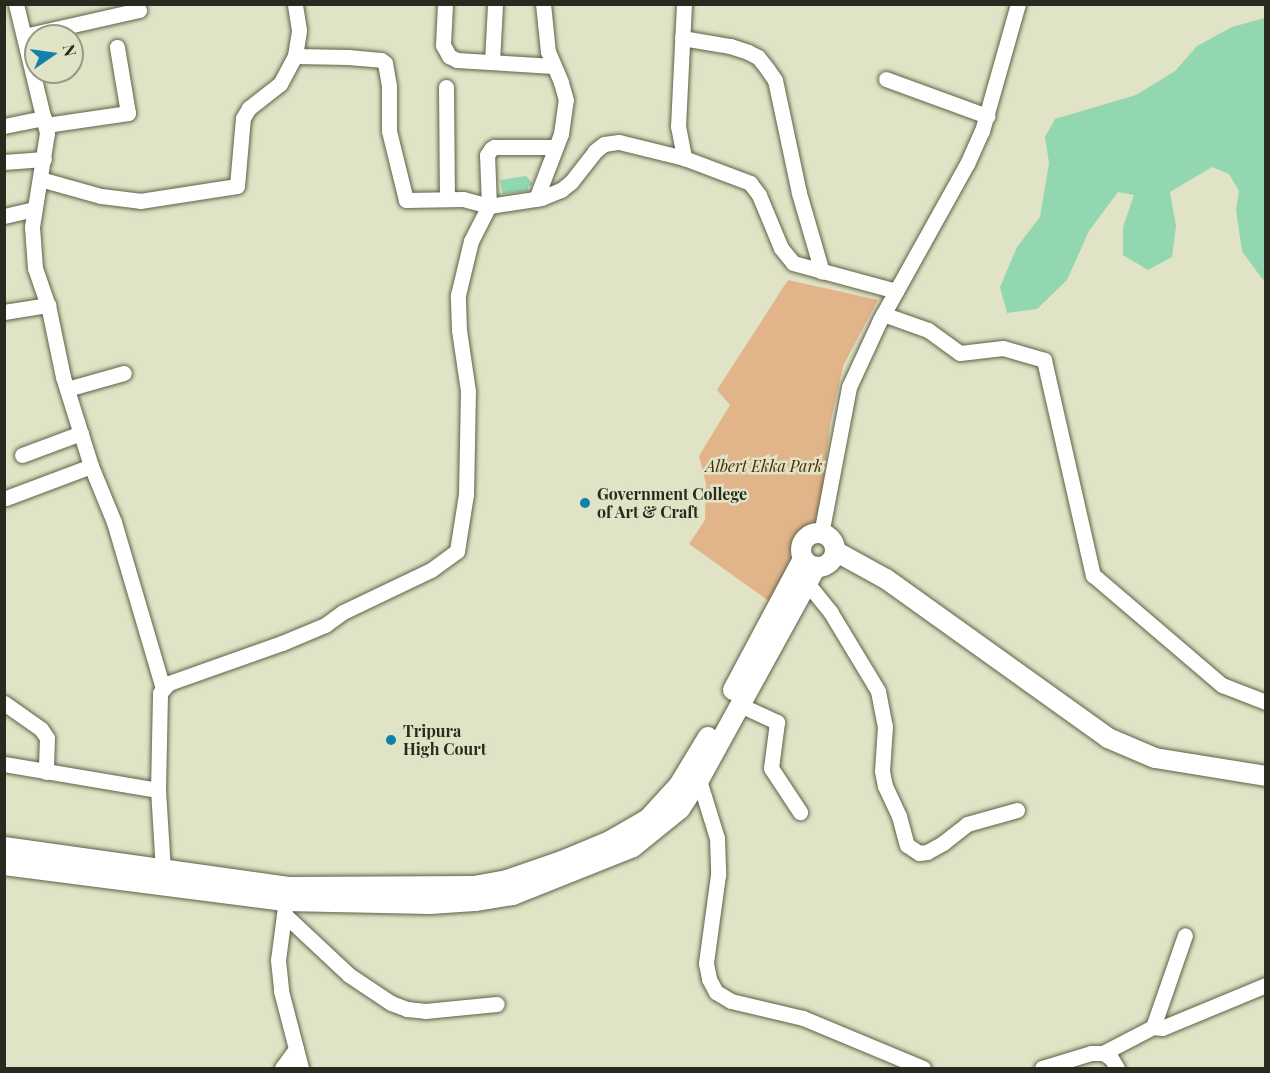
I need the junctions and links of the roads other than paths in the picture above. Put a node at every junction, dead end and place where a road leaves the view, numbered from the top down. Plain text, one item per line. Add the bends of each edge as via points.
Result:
1 (16, 4) edge
2 (296, 4) edge
3 (445, 4) edge
4 (495, 4) edge
5 (543, 4) edge
6 (684, 4) edge
7 (1018, 4) edge
8 (139, 10) dead end
9 (77, 24) edge
10 (24, 36) edge
11 (682, 38) junction
12 (117, 47) dead end
13 (295, 56) junction
14 (492, 62) junction
15 (553, 66) junction
16 (886, 79) dead end
17 (36, 84) edge
18 (446, 87) dead end
19 (987, 116) junction
20 (45, 122) junction
21 (4, 126) edge
22 (555, 147) junction
23 (684, 158) junction
24 (44, 159) junction
25 (4, 162) edge
26 (40, 179) junction
27 (447, 199) junction
28 (536, 199) junction
29 (489, 206) junction
30 (34, 209) junction
31 (4, 216) edge
32 (822, 272) junction
33 (896, 291) junction
34 (48, 305) junction
35 (4, 312) edge
36 (883, 314) junction
37 (124, 373) dead end
38 (67, 389) junction
39 (81, 433) junction
40 (22, 455) dead end
41 (92, 466) junction
42 (6, 498) dead end
43 (821, 534) junction
44 (835, 551) junction
45 (809, 570) junction
46 (163, 689) junction
47 (1266, 702) edge
48 (4, 703) edge
49 (741, 705) junction
50 (4, 764) edge
51 (46, 772) junction
52 (1266, 776) edge
53 (699, 780) junction
54 (158, 790) junction
55 (1017, 810) dead end
56 (800, 813) dead end
57 (4, 847) edge
58 (4, 864) edge
59 (163, 871) junction
60 (285, 908) junction
61 (1185, 935) dead end
62 (1266, 985) edge
63 (497, 1004) dead end
64 (1153, 1027) junction
65 (296, 1049) junction
66 (1102, 1053) junction
67 (282, 1068) edge
68 (301, 1068) edge
69 (923, 1068) edge
70 (1042, 1068) edge
71 (1117, 1068) edge

1 - 10 street
2 - 13 street via 299,30
3 - 14 street via 445,52 457,60
4 - 14 street
5 - 15 street
6 - 11 street
7 - 19 street
8 - 9 street
11 - 23 street via 678,126
11 - 32 street via 748,52 758,57 775,80 799,193
12 - 20 street via 128,113
13 - 26 street via 280,84 249,108 243,118 237,186 140,201 101,196
13 - 27 street via 348,57 386,63 389,131 404,195 410,201
14 - 15 street
15 - 22 street via 566,100
16 - 19 street
17 - 20 street
18 - 27 street
19 - 33 street via 968,164
20 - 21 street
20 - 24 street
22 - 28 street
22 - 29 street via 491,150 487,155
23 - 28 street via 619,142 604,144 571,182
23 - 32 street via 750,183 781,248 794,263
24 - 25 street
24 - 26 street
26 - 30 street
27 - 29 street
28 - 29 street
29 - 46 street via 471,241 458,295 468,391 466,494 457,551 431,570 343,612 325,626 169,682
30 - 31 street
30 - 34 street via 35,268
32 - 33 street
33 - 36 street
34 - 35 street
34 - 38 street
36 - 43 street via 849,387
36 - 47 street via 928,330 960,353 1002,348 1044,360 1093,575 1222,686
37 - 38 street
38 - 39 street
39 - 40 street
39 - 41 street
41 - 42 street
41 - 46 street via 114,522
43 - 44 main road via 832,542
43 - 45 main road via 806,538 801,548
44 - 45 main road via 826,565
44 - 52 main road via 886,579 1108,738 1155,758
45 - 49 main road
45 - 55 street via 878,691 885,726 882,771 907,844 919,853 927,852 967,824
45 - 59 main road via 679,785 648,819 610,841 507,880 463,886 290,887
46 - 54 street
48 - 51 street via 41,729 47,738
49 - 53 main road
49 - 56 street via 777,722 771,768
50 - 51 street
51 - 54 street
53 - 60 main road via 680,809 633,847 513,896 475,902
53 - 69 street via 717,838 718,875 706,963 716,992 731,1001 803,1018
54 - 59 street
57 - 59 main road
58 - 60 main road
60 - 63 street via 349,975 391,1003 425,1011
60 - 65 street via 278,960 281,991
61 - 64 street
62 - 64 street via 1162,1028
64 - 66 street
65 - 67 street
65 - 68 street
66 - 70 street
66 - 71 street

